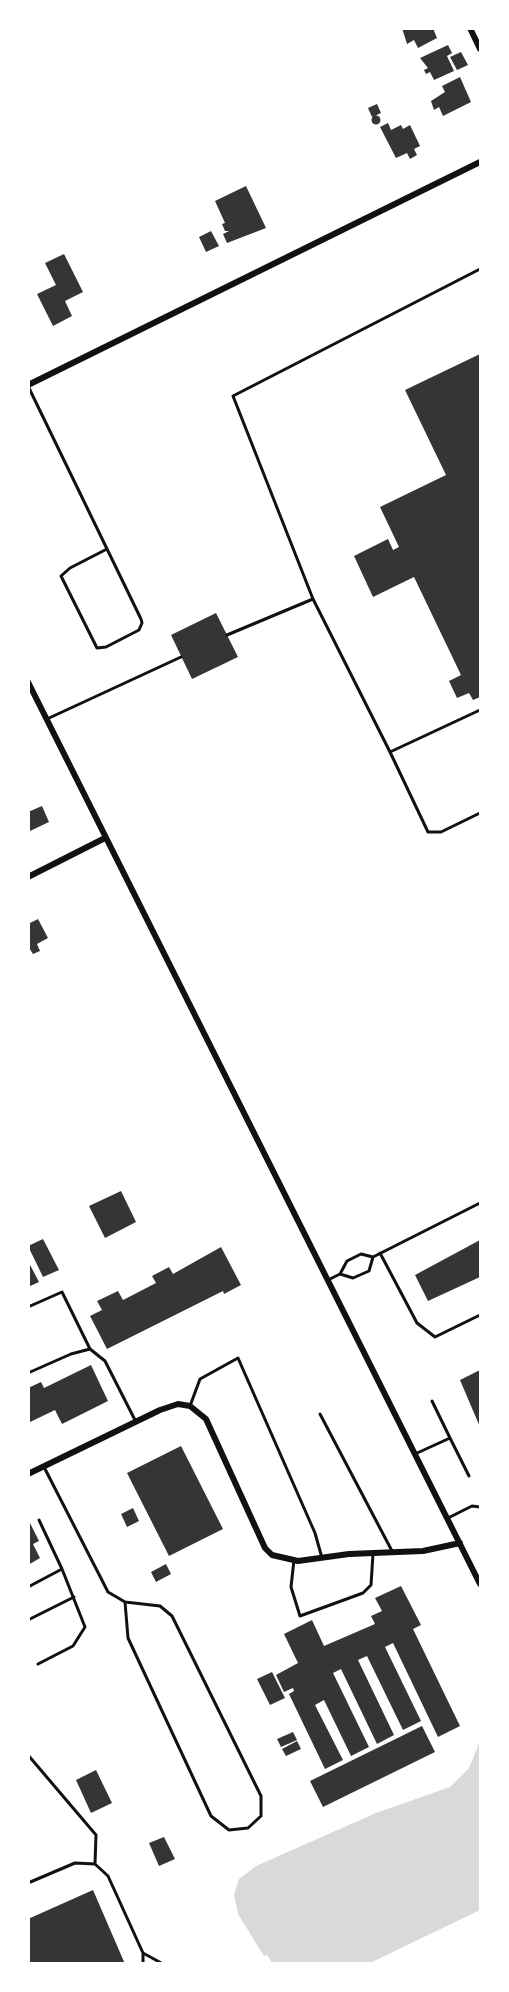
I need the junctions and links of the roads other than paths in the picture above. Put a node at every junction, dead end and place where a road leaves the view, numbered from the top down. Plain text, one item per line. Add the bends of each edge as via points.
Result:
1 (470, 28) edge
2 (480, 49) edge
3 (480, 162) edge
4 (480, 269) edge
5 (28, 385) edge
6 (107, 549) junction
7 (313, 598) junction
8 (227, 635) dead end
9 (181, 657) dead end
10 (28, 682) edge
11 (480, 710) edge
12 (47, 719) junction
13 (390, 752) junction
14 (480, 813) edge
15 (105, 838) junction
16 (28, 877) edge
17 (480, 1203) edge
18 (380, 1253) junction
19 (373, 1257) junction
20 (340, 1274) junction
21 (328, 1280) junction
22 (28, 1307) edge
23 (480, 1316) edge
24 (90, 1349) junction
25 (28, 1373) edge
26 (432, 1401) dead end
27 (190, 1406) junction
28 (320, 1414) dead end
29 (136, 1422) junction
30 (450, 1438) junction
31 (416, 1454) junction
32 (44, 1467) junction
33 (28, 1474) edge
34 (469, 1476) dead end
35 (480, 1507) edge
36 (448, 1518) junction
37 (39, 1521) dead end
38 (460, 1543) junction
39 (392, 1552) junction
40 (373, 1553) junction
41 (322, 1558) junction
42 (294, 1560) junction
43 (62, 1569) junction
44 (480, 1584) edge
45 (28, 1587) edge
46 (74, 1598) junction
47 (125, 1602) junction
48 (28, 1620) edge
49 (38, 1664) dead end
50 (28, 1755) edge
51 (95, 1864) junction
52 (28, 1884) edge
53 (143, 1953) junction
54 (143, 1964) edge
55 (163, 1964) edge

1 - 2 street
3 - 5 street
4 - 7 lane via 233,396
5 - 6 lane
6 - 6 lane via 142,623 139,630 97,648 61,576
7 - 8 lane
7 - 13 lane
9 - 12 lane
10 - 12 street
11 - 13 lane
12 - 15 street
13 - 14 lane via 428,832 441,832
15 - 16 street
15 - 21 street
17 - 18 lane
18 - 19 lane
18 - 23 lane via 417,1323 435,1337
19 - 20 lane via 361,1254 347,1261
19 - 20 lane via 369,1271 353,1278
20 - 21 lane
21 - 31 street
22 - 24 lane via 62,1292
24 - 25 lane
24 - 29 lane via 105,1361
26 - 30 lane
27 - 29 street via 178,1404
27 - 41 lane via 201,1379 238,1358 315,1533
27 - 42 street via 206,1419 265,1548 272,1555
28 - 39 lane
29 - 32 street
30 - 31 lane
30 - 34 lane
31 - 36 street
32 - 33 street
32 - 47 lane via 108,1592
35 - 36 lane via 472,1506
36 - 38 street
37 - 43 lane
38 - 39 street via 423,1551
38 - 44 street
39 - 40 street
40 - 41 street
40 - 42 lane via 371,1585 363,1593 300,1616 291,1587
41 - 42 street
43 - 45 lane
43 - 46 lane
46 - 48 lane
46 - 49 lane via 85,1627 73,1646
47 - 47 lane via 160,1606 172,1616 261,1796 261,1816 248,1828 229,1830 211,1816 128,1638
50 - 51 lane via 96,1835
51 - 52 lane via 75,1863
51 - 53 lane via 108,1876
53 - 54 lane
53 - 55 lane

